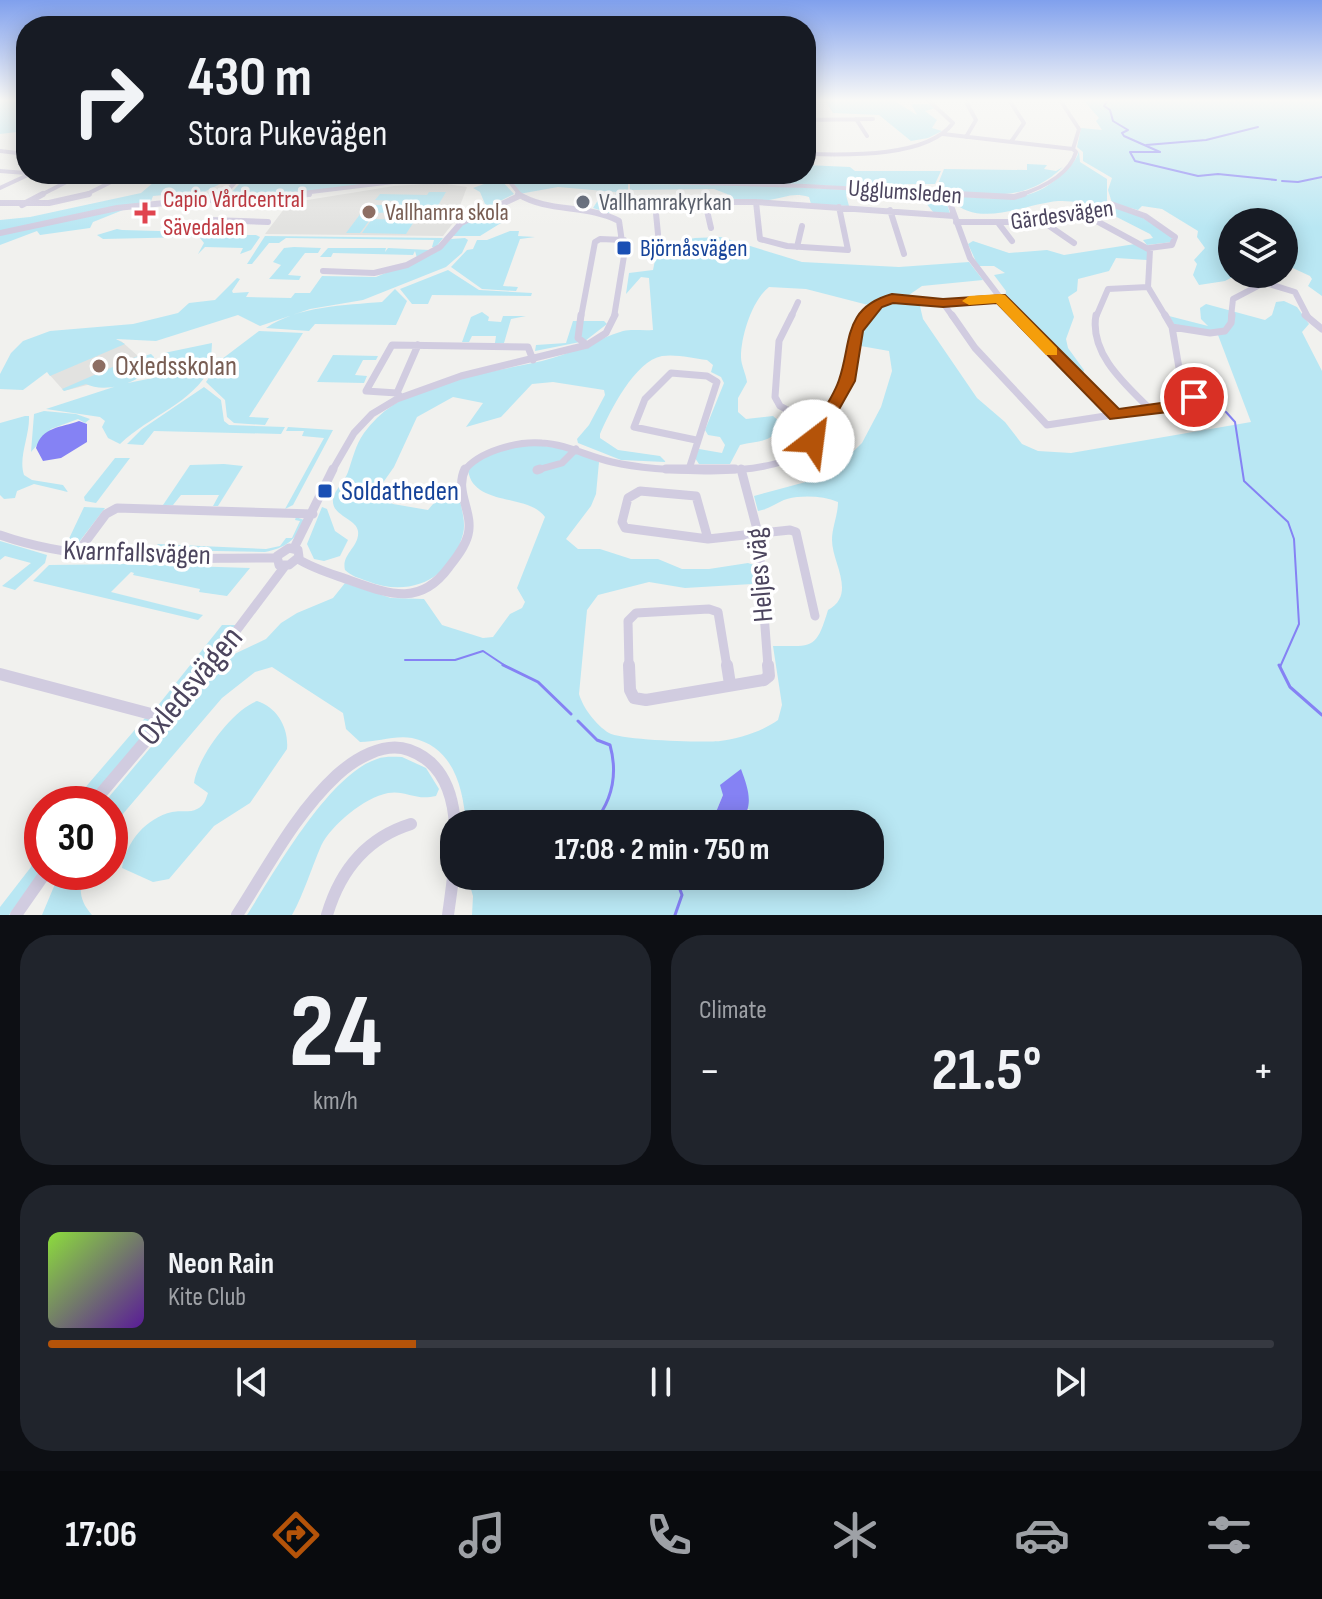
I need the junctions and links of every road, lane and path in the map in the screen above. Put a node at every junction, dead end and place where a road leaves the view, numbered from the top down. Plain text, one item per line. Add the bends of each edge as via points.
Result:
1 (910, 143) edge
2 (1017, 143) edge
3 (1077, 143) edge
4 (1073, 149) junction
5 (816, 154) edge
6 (62, 184) edge
7 (112, 184) edge
8 (235, 184) edge
9 (382, 184) edge
10 (514, 184) edge
11 (733, 184) edge
12 (947, 195) junction
13 (226, 196) junction
14 (519, 196) junction
15 (643, 202) dead end
16 (705, 202) junction
17 (756, 202) junction
18 (0, 203) edge
19 (655, 203) junction
20 (21, 205) junction
21 (839, 207) junction
22 (890, 210) junction
23 (1080, 212) junction
24 (955, 219) junction
25 (210, 220) dead end
26 (1042, 221) junction
27 (268, 222) dead end
28 (999, 224) junction
29 (802, 226) dead end
30 (711, 228) dead end
31 (0, 233) edge
32 (658, 234) dead end
33 (624, 240) junction
34 (1012, 241) dead end
35 (1074, 243) dead end
36 (797, 247) junction
37 (1149, 248) junction
38 (904, 254) dead end
39 (323, 271) dead end
40 (1148, 287) junction
41 (1255, 288) edge
42 (1286, 288) edge
43 (1000, 298) junction
44 (798, 302) dead end
45 (943, 303) junction
46 (1172, 327) junction
47 (1322, 329) edge
48 (418, 345) junction
49 (587, 345) junction
50 (533, 360) junction
51 (399, 395) junction
52 (1151, 410) junction
53 (1116, 415) junction
54 (821, 428) junction
55 (696, 440) junction
56 (576, 449) junction
57 (689, 469) junction
58 (741, 469) junction
59 (537, 470) dead end
60 (313, 514) junction
61 (758, 533) junction
62 (0, 535) edge
63 (708, 539) junction
64 (294, 548) junction
65 (77, 553) junction
66 (298, 559) junction
67 (281, 562) junction
68 (815, 616) dead end
69 (0, 674) edge
70 (730, 684) junction
71 (166, 718) junction
72 (107, 786) edge
73 (411, 824) dead end
74 (33, 890) edge
75 (16, 915) edge
76 (237, 915) edge
77 (327, 915) edge
78 (448, 915) edge

1 - 5 street via 879,151
2 - 4 street
3 - 4 street
4 - 12 street, Ugglumsleden via 1074,159 1034,193
6 - 20 street
7 - 20 street
8 - 13 street
9 - 13 street via 301,195
10 - 14 street
11 - 12 street, Ugglumsleden
12 - 24 street
13 - 31 street via 117,208
14 - 33 street via 609,215 619,221
14 - 39 street via 461,223 438,249 407,265 374,273
15 - 19 street
16 - 17 street
16 - 19 street
16 - 30 street
17 - 21 street
17 - 36 street via 758,237
18 - 20 street
19 - 32 street
21 - 22 street
21 - 36 street via 848,250
22 - 24 street
22 - 38 street
23 - 26 street, Gärdesvägen
23 - 37 street
23 - 37 street, Gärdesvägen via 1108,204 1125,206 1175,237 1172,245
24 - 28 street, Gärdesvägen
24 - 43 street via 972,262
25 - 27 street
26 - 28 street, Gärdesvägen
26 - 35 street
28 - 34 street
29 - 36 street
33 - 49 street via 614,320 606,333
33 - 49 street via 595,242 577,336
37 - 40 street
40 - 46 street
40 - 52 street via 1108,289 1095,329 1111,368
41 - 46 street via 1233,299 1225,331
42 - 47 street via 1300,297 1304,314
43 - 45 street
43 - 53 street
44 - 54 street via 779,341 775,397 780,406
45 - 53 street via 986,361 1044,422 1053,426
45 - 54 street via 892,299 874,308 856,330 847,381
46 - 52 street via 1179,368 1194,399
48 - 50 street via 528,347
48 - 51 street
48 - 51 street via 391,345 366,391
49 - 50 street
50 - 51 street
51 - 60 street via 355,432
52 - 53 street
54 - 58 street via 794,456
55 - 55 street via 634,427 645,399 671,373 717,382
55 - 57 street
56 - 57 street via 619,464
56 - 59 street via 562,463
56 - 66 street via 528,442 472,462 461,483 468,537 444,576 417,593 386,594
57 - 58 street
58 - 61 street, Heljes väg
60 - 64 street
60 - 65 street via 117,508 106,514
61 - 63 street
61 - 68 street via 796,532
61 - 70 street, Heljes väg via 770,670 764,680
62 - 65 street, Kvarnfallsvägen
63 - 63 street via 625,528 628,498 640,491 696,496
64 - 66 street via 300,552
64 - 67 street via 283,550
65 - 67 street, Kvarnfallsvägen
66 - 67 street
67 - 71 street, Oxledsvägen via 256,607
69 - 71 street
70 - 70 street via 634,698 629,618 636,613 718,612
71 - 72 street, Oxledsvägen
73 - 77 street via 392,829 363,850 334,891
74 - 75 street
76 - 78 street via 327,786 365,756 395,748 423,754 445,780 453,828

